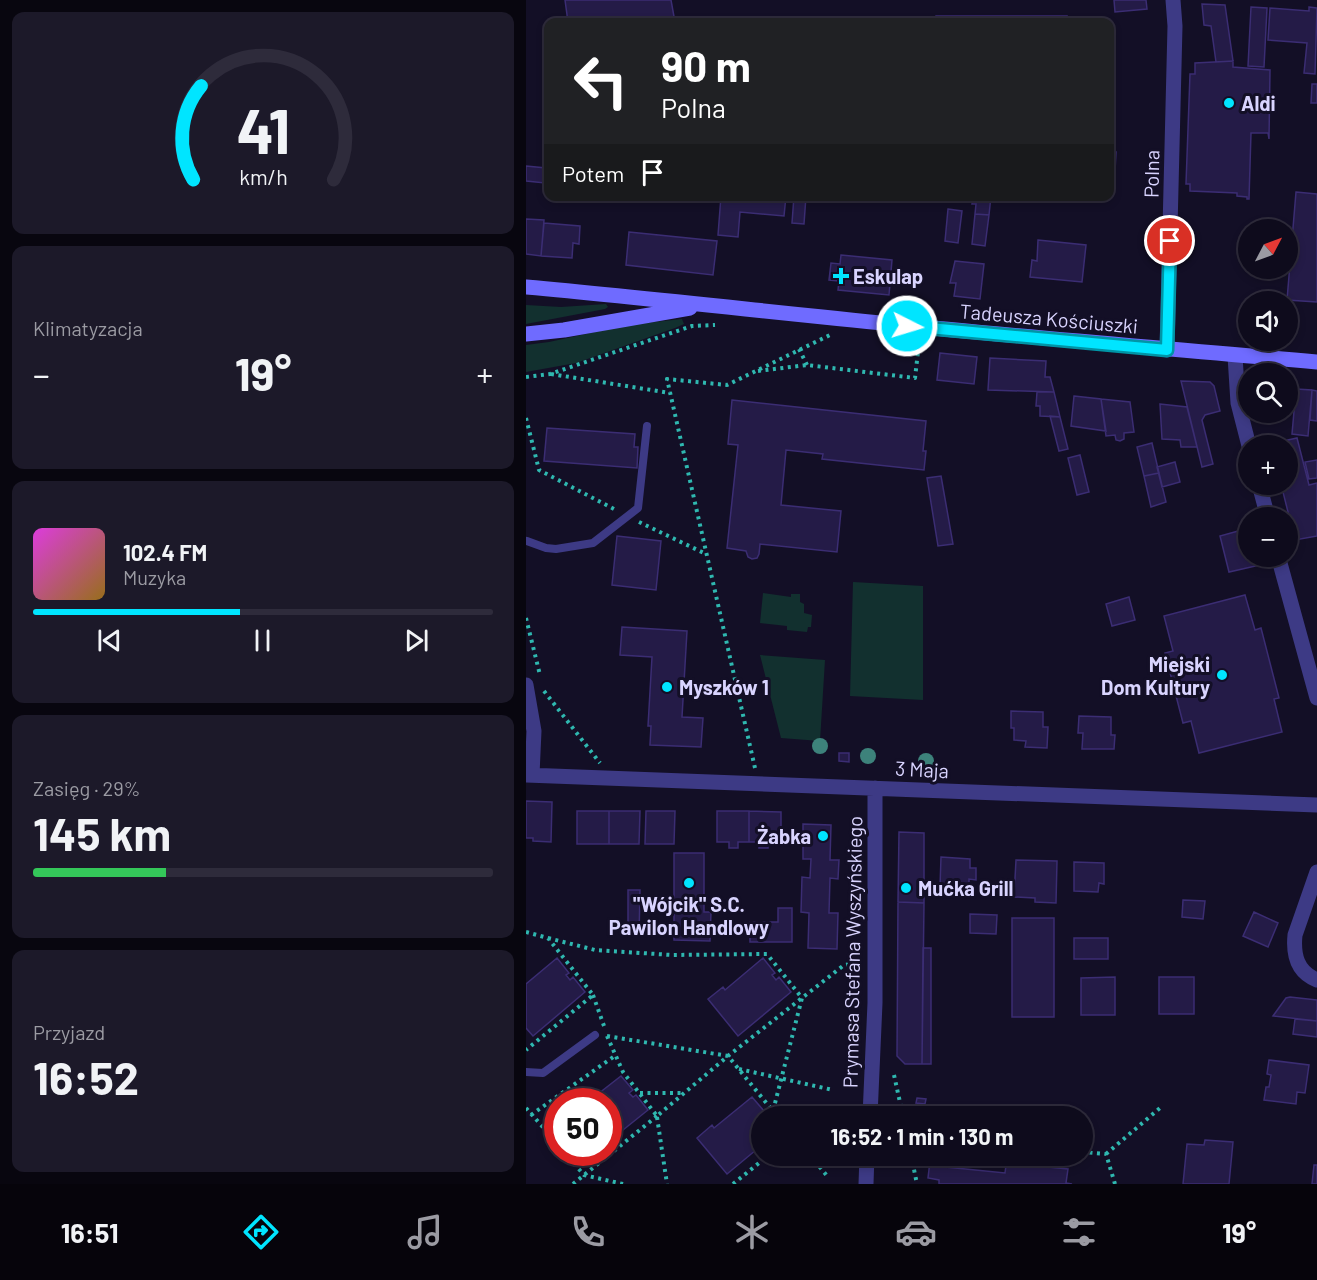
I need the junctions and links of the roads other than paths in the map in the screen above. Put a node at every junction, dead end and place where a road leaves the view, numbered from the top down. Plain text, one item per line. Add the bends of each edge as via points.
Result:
1 (1173, 0) edge
2 (526, 287) edge
3 (705, 306) junction
4 (526, 334) edge
5 (1167, 350) junction
6 (1235, 356) junction
7 (1316, 362) edge
8 (647, 426) dead end
9 (1246, 435) edge
10 (527, 541) edge
11 (1281, 567) edge
12 (1313, 672) edge
13 (526, 685) edge
14 (1316, 698) edge
15 (529, 775) edge
16 (875, 788) junction
17 (1316, 805) edge
18 (1316, 872) edge
19 (1314, 979) edge
20 (595, 1035) dead end
21 (526, 1072) edge
22 (871, 1106) edge
23 (867, 1166) edge
24 (866, 1184) edge

1 - 5 street, Polna via 1176,26
2 - 3 main road, Tadeusza Kościuszki
3 - 4 main road, Tadeusza Kościuszki
3 - 5 main road, Tadeusza Kościuszki
5 - 6 main road, Tadeusza Kościuszki
6 - 7 main road, Tadeusza Kościuszki
6 - 9 street via 1238,403
8 - 10 lane via 638,508 593,543 546,549
11 - 12 street
12 - 14 street
13 - 15 street via 534,731
15 - 16 street, 3 Maja
16 - 17 street, 3 Maja
16 - 22 street, Prymasa Stefana Wyszyńskiego via 876,1003
18 - 19 street via 1294,945 1296,963
20 - 21 lane via 543,1073
23 - 24 street

